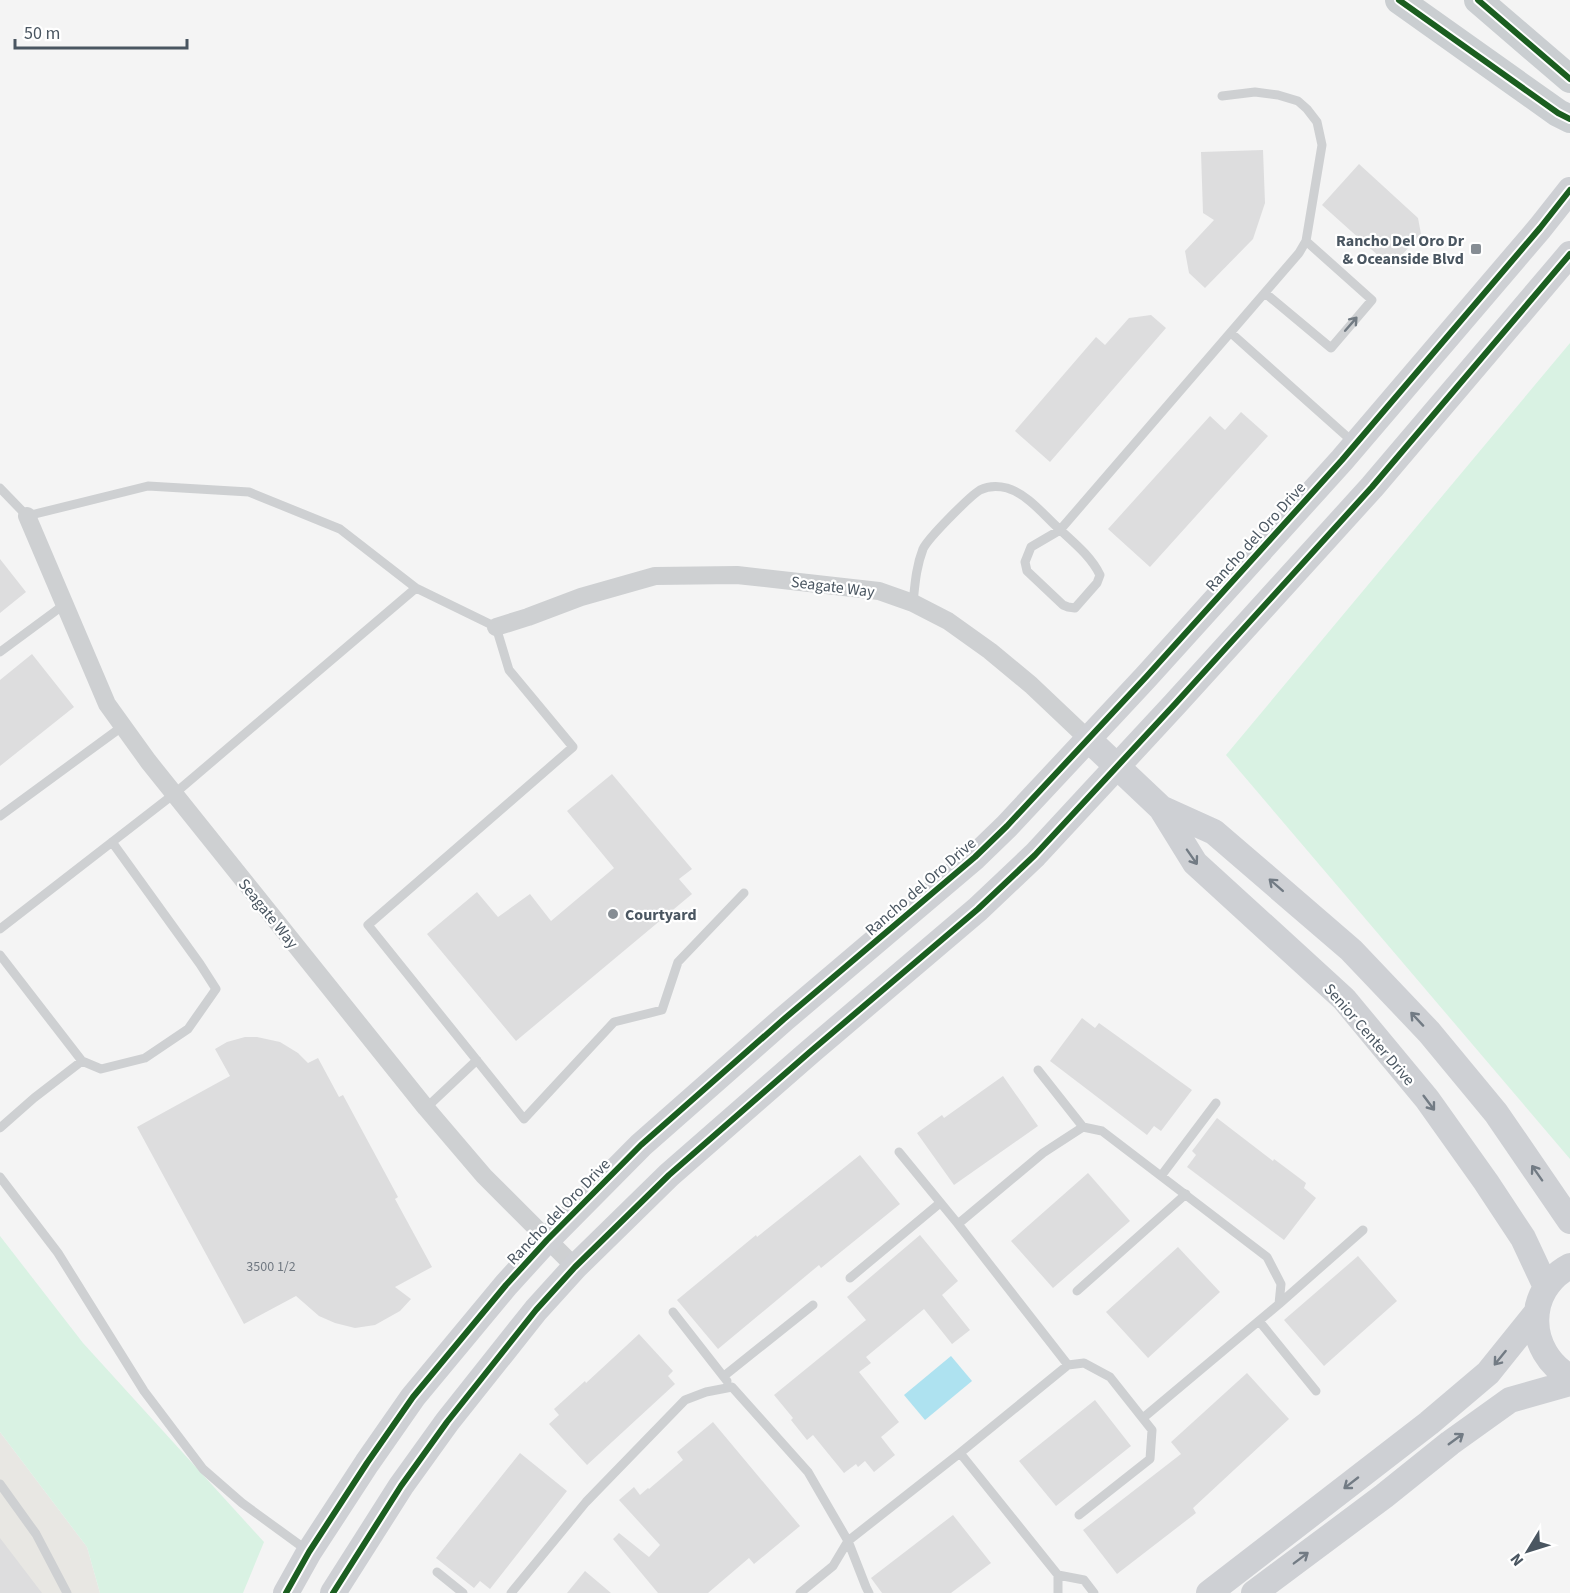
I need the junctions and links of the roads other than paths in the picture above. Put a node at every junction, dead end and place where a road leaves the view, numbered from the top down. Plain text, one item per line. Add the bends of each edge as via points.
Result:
1 (1399, 0) edge
2 (1478, 0) edge
3 (1570, 79) edge
4 (1222, 96) dead end
5 (1570, 119) edge
6 (1570, 190) edge
7 (1306, 241) junction
8 (1570, 254) edge
9 (1265, 293) junction
10 (1231, 333) junction
11 (1355, 444) junction
12 (0, 488) edge
13 (27, 516) junction
14 (1060, 530) junction
15 (416, 588) junction
16 (914, 603) junction
17 (65, 604) junction
18 (496, 627) junction
19 (0, 652) edge
20 (123, 726) junction
21 (1088, 739) junction
22 (1117, 767) junction
23 (174, 794) junction
24 (1161, 808) junction
25 (0, 816) edge
26 (112, 842) junction
27 (744, 893) dead end
28 (0, 929) edge
29 (0, 955) edge
30 (477, 1060) junction
31 (82, 1061) junction
32 (1038, 1070) dead end
33 (1216, 1102) dead end
34 (426, 1108) junction
35 (1083, 1127) junction
36 (0, 1128) edge
37 (899, 1152) dead end
38 (1161, 1176) junction
39 (0, 1177) edge
40 (1186, 1194) junction
41 (940, 1203) junction
42 (1570, 1221) edge
43 (958, 1224) junction
44 (1363, 1230) dead end
45 (547, 1240) junction
46 (1570, 1266) edge
47 (575, 1267) junction
48 (850, 1278) dead end
49 (1546, 1287) junction
50 (1077, 1291) dead end
51 (1279, 1304) junction
52 (813, 1305) dead end
53 (673, 1312) dead end
54 (1536, 1312) junction
55 (1259, 1321) junction
56 (1068, 1365) junction
57 (724, 1376) junction
58 (1570, 1377) edge
59 (1570, 1383) edge
60 (732, 1388) junction
61 (1316, 1390) dead end
62 (1143, 1418) junction
63 (960, 1454) junction
64 (0, 1484) edge
65 (1079, 1515) dead end
66 (848, 1541) junction
67 (309, 1552) junction
68 (437, 1572) dead end
69 (1058, 1575) junction
70 (67, 1593) edge
71 (286, 1593) edge
72 (333, 1593) edge
73 (463, 1593) edge
74 (511, 1593) edge
75 (800, 1593) edge
76 (869, 1593) edge
77 (1058, 1593) edge
78 (1094, 1593) edge
79 (1209, 1593) edge
80 (1254, 1593) edge

1 - 5 main road
2 - 3 main road
4 - 7 lane via 1255,92 1278,95 1298,101 1317,122 1322,145
6 - 11 main road, Rancho del Oro Drive
7 - 9 lane
9 -> 7 lane via 1331,348 1372,300
8 - 22 main road via 1371,487
9 - 10 lane
10 - 11 lane
10 - 14 lane
11 - 21 main road, Rancho del Oro Drive
12 - 13 lane
13 - 15 lane via 148,486 249,492 340,529
13 - 17 street, Seagate Way
14 - 14 lane via 1031,547 1025,562 1027,571 1063,605 1075,608 1100,575 1095,564
14 - 16 lane via 1025,497 1008,488 990,486 980,490 924,546 916,569
15 - 18 lane
15 - 23 lane
16 - 18 street, Seagate Way via 879,591 738,575 655,576
16 - 21 street, Seagate Way via 990,651
17 - 19 lane
17 - 20 street, Seagate Way via 107,704
18 - 30 lane via 509,670 573,747 368,925
20 - 23 street, Seagate Way
20 - 25 lane
21 - 22 main road, Seagate Way
21 - 45 main road, Rancho del Oro Drive via 975,857 640,1145
22 - 24 main road, Senior Center Drive
22 - 47 main road via 978,909 669,1175
23 - 26 lane
23 - 34 street, Seagate Way
42 -> 24 main road, Senior Center Drive via 1496,1113 1429,1032 1351,950 1214,832
24 -> 49 main road, Senior Center Drive via 1195,863 1344,999 1427,1099 1523,1238
26 - 28 lane
26 - 31 lane via 216,989 188,1029 145,1058 101,1069
27 - 30 lane via 678,962 662,1010 614,1022 524,1119
29 - 31 lane
30 - 34 lane
31 - 36 lane
32 - 35 lane
33 - 38 lane
34 - 45 street, Seagate Way via 484,1176
35 - 38 lane via 1102,1131
35 - 43 lane via 1043,1153
37 - 41 lane
38 - 40 lane
39 - 67 lane via 58,1253 144,1391 203,1468 242,1503
40 - 50 lane
40 - 51 lane via 1267,1257 1281,1284
41 - 43 lane
41 - 48 lane
43 - 56 lane
44 - 51 lane
45 - 47 street, Seagate Way
45 - 67 main road, Rancho del Oro Drive via 414,1397
46 - 49 main road
47 - 72 main road via 440,1431
49 - 54 main road
51 - 55 lane
52 - 57 lane
53 - 57 lane
54 - 58 main road via 1541,1346 1549,1361
54 -> 79 main road via 1488,1373
55 - 61 lane
55 - 62 lane
56 - 62 lane via 1084,1363 1110,1377
56 - 63 lane
57 - 60 lane
80 -> 59 main road via 1510,1400
60 - 66 lane via 808,1472
60 - 74 lane via 685,1400 586,1502
62 - 65 lane via 1152,1430 1150,1459
63 - 66 lane
63 - 69 lane
64 - 70 lane via 36,1534
66 - 75 lane via 833,1566
66 - 76 lane
67 - 71 main road, Rancho del Oro Drive
68 - 73 lane
69 - 77 lane
69 - 78 lane via 1084,1580

